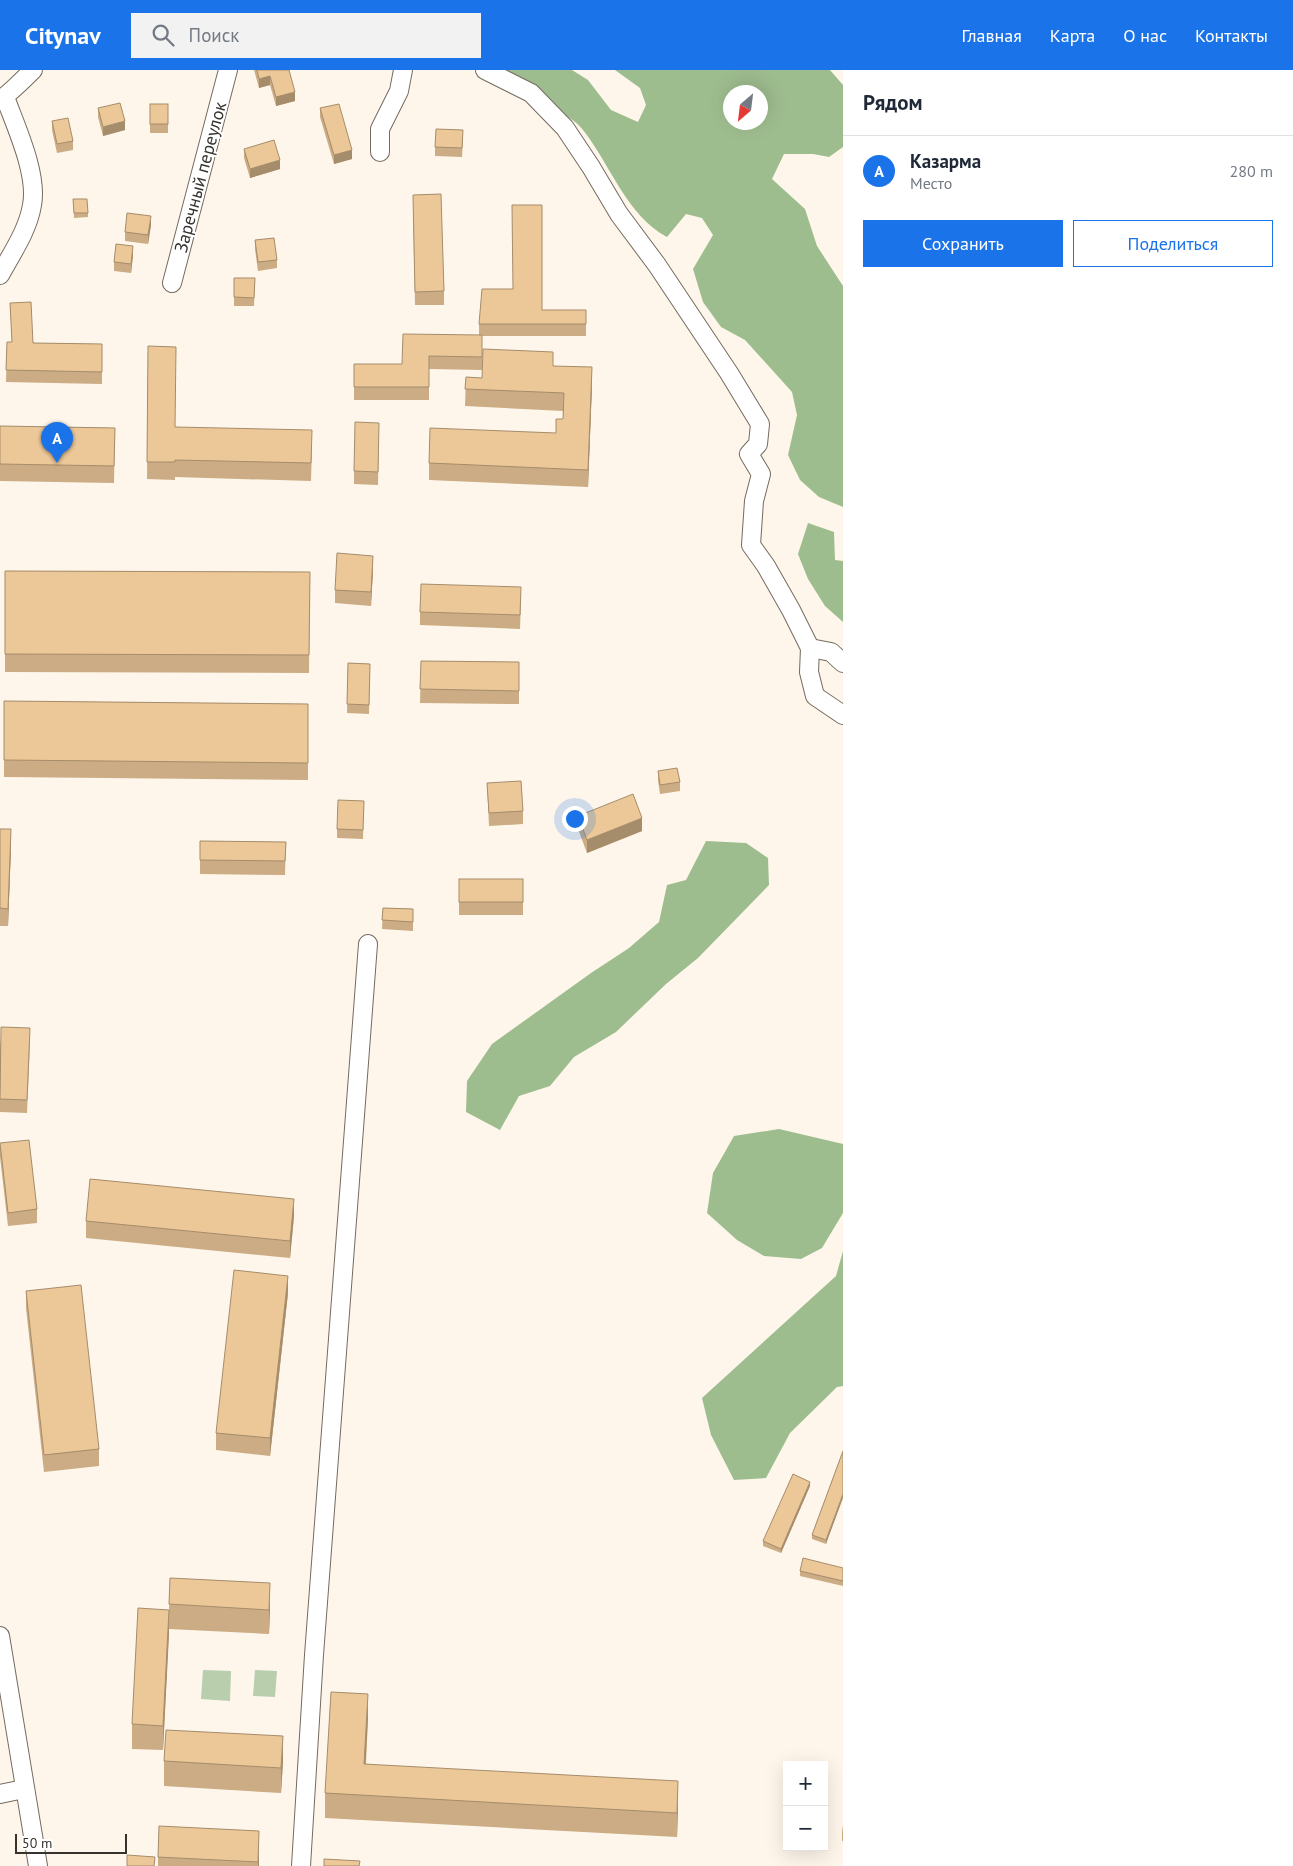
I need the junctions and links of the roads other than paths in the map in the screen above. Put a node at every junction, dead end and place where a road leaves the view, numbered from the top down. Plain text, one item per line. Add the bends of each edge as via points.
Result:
1 (33, 70) edge
2 (228, 70) edge
3 (402, 70) edge
4 (485, 70) edge
5 (7, 88) edge
6 (380, 152) dead end
7 (0, 275) edge
8 (172, 283) dead end
9 (810, 648) junction
10 (843, 663) edge
11 (843, 716) edge
12 (368, 944) dead end
13 (0, 1636) edge
14 (24, 1789) junction
15 (0, 1794) edge
16 (38, 1866) edge
17 (301, 1866) edge

1 - 5 street
2 - 8 street, Заречный переулок
3 - 6 street via 399,91 380,129
4 - 9 street via 531,93 565,128 760,424 758,444 749,454 761,474 754,501 751,545 787,602
5 - 7 street via 33,186 26,225
9 - 10 street via 831,652
9 - 11 street via 809,672 815,696
12 - 17 street
13 - 14 street
14 - 15 street
14 - 16 street

